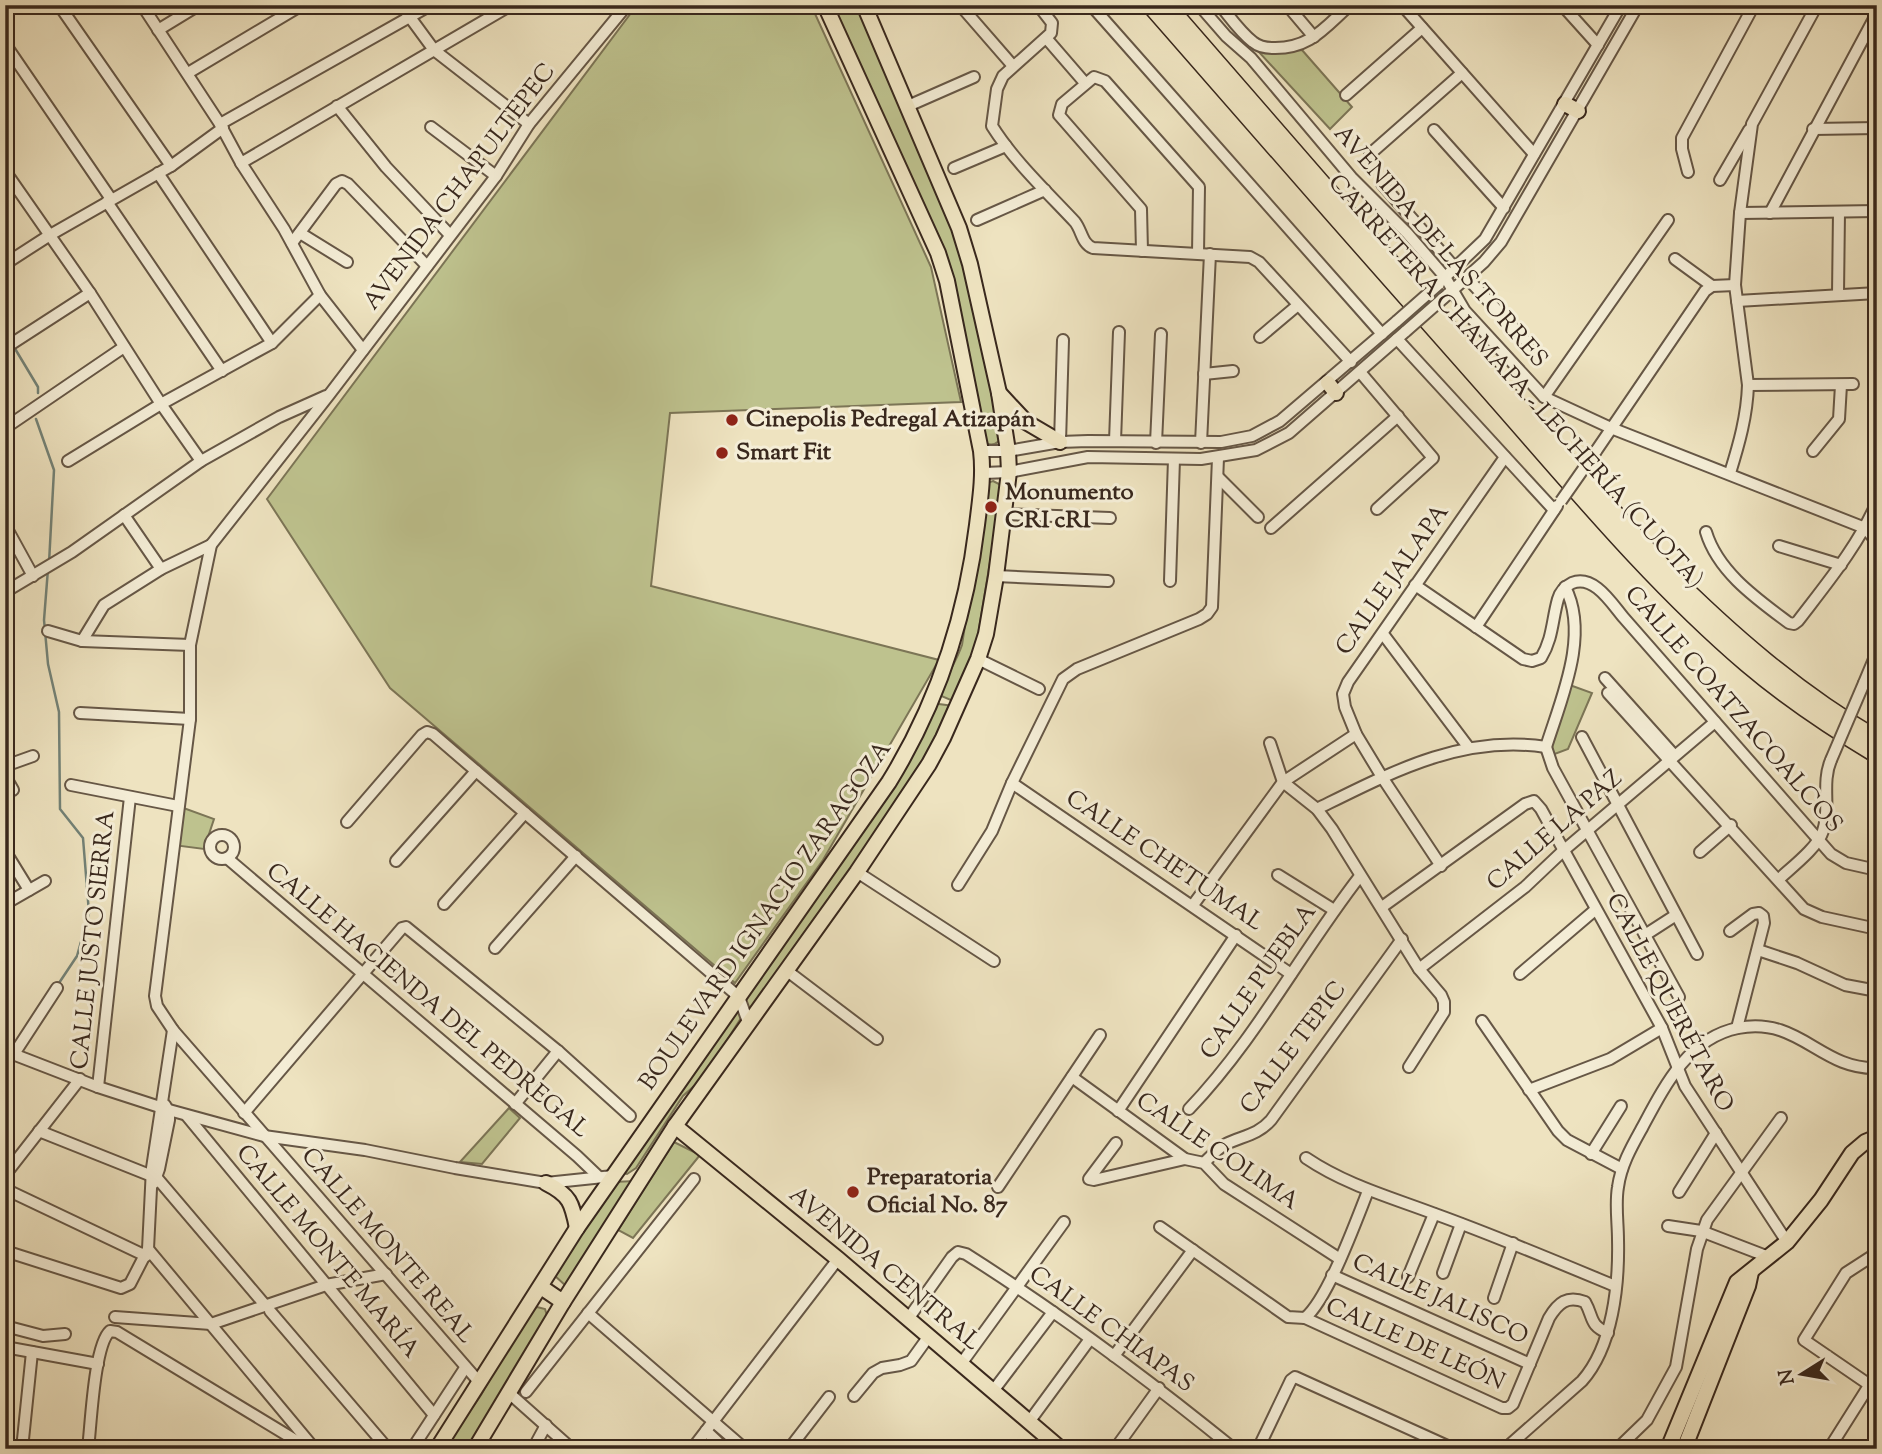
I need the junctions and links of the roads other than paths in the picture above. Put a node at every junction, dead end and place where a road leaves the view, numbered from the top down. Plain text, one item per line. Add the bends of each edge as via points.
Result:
1 (60, 5) edge
2 (142, 5) edge
3 (199, 5) edge
4 (302, 5) edge
5 (401, 5) edge
6 (431, 5) edge
7 (511, 5) edge
8 (627, 5) edge
9 (825, 5) edge
10 (864, 5) edge
11 (960, 5) edge
12 (1038, 5) edge
13 (1091, 5) edge
14 (1150, 5) edge
15 (1167, 5) edge
16 (1199, 5) edge
17 (1220, 5) edge
18 (1287, 5) edge
19 (1402, 5) edge
20 (1562, 5) edge
21 (1621, 5) edge
22 (1638, 5) edge
23 (1754, 5) edge
24 (1817, 5) edge
25 (1349, 6) edge
26 (1877, 13) edge
27 (409, 18) junction
28 (1422, 28) junction
29 (159, 30) junction
30 (1314, 37) junction
31 (1047, 39) junction
32 (5, 44) edge
33 (1598, 45) junction
34 (434, 50) junction
35 (1013, 66) junction
36 (188, 73) junction
37 (1462, 73) junction
38 (974, 77) dead end
39 (1084, 83) junction
40 (1346, 94) dead end
41 (1564, 104) junction
42 (337, 106) junction
43 (908, 106) junction
44 (1578, 111) junction
45 (529, 124) junction
46 (1752, 124) junction
47 (222, 126) junction
48 (431, 127) dead end
49 (1877, 128) edge
50 (1813, 129) junction
51 (1434, 130) dead end
52 (1006, 146) junction
53 (1370, 154) dead end
54 (1534, 154) junction
55 (241, 163) junction
56 (171, 166) junction
57 (954, 168) dead end
58 (5, 171) edge
59 (1688, 172) dead end
60 (158, 173) junction
61 (496, 176) junction
62 (1720, 180) dead end
63 (1382, 184) dead end
64 (1045, 190) junction
65 (109, 200) junction
66 (1504, 208) junction
67 (1877, 211) edge
68 (1839, 212) junction
69 (1740, 213) junction
70 (1770, 213) junction
71 (977, 219) dead end
72 (1668, 220) dead end
73 (300, 233) junction
74 (50, 234) junction
75 (450, 236) junction
76 (292, 243) junction
77 (1142, 251) junction
78 (1198, 253) junction
79 (1210, 254) junction
80 (1675, 260) dead end
81 (347, 262) dead end
82 (5, 264) edge
83 (427, 266) junction
84 (1455, 268) junction
85 (1466, 278) junction
86 (1442, 280) junction
87 (1735, 285) junction
88 (1712, 286) junction
89 (90, 293) junction
90 (1449, 293) junction
91 (1877, 293) edge
92 (1838, 294) junction
93 (320, 295) junction
94 (1737, 301) junction
95 (1298, 305) junction
96 (1119, 332) dead end
97 (1161, 334) dead end
98 (1382, 334) junction
99 (1260, 337) dead end
100 (1397, 339) junction
101 (1063, 340) dead end
102 (1527, 341) dead end
103 (272, 343) junction
104 (6, 347) edge
105 (124, 347) junction
106 (363, 351) junction
107 (1350, 362) junction
108 (222, 371) junction
109 (1233, 371) dead end
110 (1360, 372) junction
111 (1204, 374) junction
112 (1841, 384) junction
113 (1853, 384) dead end
114 (1748, 385) junction
115 (1332, 388) junction
116 (999, 393) junction
117 (329, 395) junction
118 (1544, 397) junction
119 (161, 404) junction
120 (1398, 416) junction
121 (5, 428) edge
122 (1611, 428) junction
123 (1060, 442) junction
124 (1115, 442) junction
125 (1156, 443) junction
126 (1201, 443) junction
127 (981, 451) junction
128 (1008, 451) junction
129 (1813, 451) dead end
130 (1505, 457) junction
131 (1218, 458) junction
132 (1174, 459) junction
133 (68, 461) dead end
134 (201, 461) junction
135 (1009, 472) junction
136 (984, 473) junction
137 (1730, 473) junction
138 (1218, 477) junction
139 (1877, 502) edge
140 (1377, 509) dead end
141 (1554, 510) junction
142 (1004, 514) junction
143 (124, 515) junction
144 (1258, 517) dead end
145 (1110, 518) dead end
146 (5, 525) edge
147 (1271, 528) dead end
148 (1866, 528) junction
149 (1706, 532) dead end
150 (1877, 542) edge
151 (211, 545) junction
152 (1779, 546) dead end
153 (1841, 565) junction
154 (161, 569) junction
155 (34, 575) junction
156 (996, 576) junction
157 (1108, 581) dead end
158 (1170, 581) dead end
159 (1415, 585) junction
160 (1566, 587) junction
161 (5, 592) edge
162 (1476, 627) junction
163 (48, 631) dead end
164 (1382, 634) junction
165 (82, 640) junction
166 (190, 645) junction
167 (1877, 652) edge
168 (978, 659) junction
169 (1605, 678) dead end
170 (1865, 682) junction
171 (1877, 687) edge
172 (935, 688) junction
173 (1039, 689) dead end
174 (1608, 693) dead end
175 (963, 695) junction
176 (80, 713) dead end
177 (190, 719) junction
178 (1715, 722) junction
179 (1356, 734) junction
180 (1582, 737) dead end
181 (1877, 739) edge
182 (1270, 743) dead end
183 (1546, 747) junction
184 (1469, 748) junction
185 (1877, 755) edge
186 (33, 756) dead end
187 (1671, 758) junction
188 (5, 766) edge
189 (476, 771) junction
190 (5, 776) edge
191 (1382, 777) junction
192 (1283, 782) junction
193 (1012, 783) junction
194 (71, 785) dead end
195 (13, 790) dead end
196 (130, 797) junction
197 (1618, 805) junction
198 (178, 806) junction
199 (1317, 809) junction
200 (525, 813) junction
201 (347, 822) dead end
202 (1731, 825) junction
203 (1587, 831) junction
204 (1819, 839) junction
205 (5, 851) edge
206 (1563, 851) junction
207 (1700, 852) dead end
208 (576, 856) junction
209 (227, 858) dead end
210 (396, 861) dead end
211 (1441, 866) junction
212 (1877, 870) edge
213 (857, 872) junction
214 (1278, 875) dead end
215 (1360, 876) junction
216 (1779, 879) junction
217 (45, 881) dead end
218 (958, 885) dead end
219 (29, 891) junction
220 (5, 904) edge
221 (444, 904) dead end
222 (1193, 905) junction
223 (1382, 907) junction
224 (1334, 910) junction
225 (1595, 910) junction
226 (1676, 915) junction
227 (1877, 929) edge
228 (1730, 931) dead end
229 (1236, 935) junction
230 (1645, 935) junction
231 (1402, 939) junction
232 (495, 948) dead end
233 (1758, 950) junction
234 (1697, 954) dead end
235 (994, 961) dead end
236 (1419, 969) junction
237 (786, 970) junction
238 (362, 973) junction
239 (1291, 974) junction
240 (1520, 974) dead end
241 (57, 988) dead end
242 (1877, 991) edge
243 (738, 997) junction
244 (1679, 997) dead end
245 (1482, 1021) dead end
246 (748, 1022) junction
247 (1662, 1028) junction
248 (1737, 1028) junction
249 (173, 1030) junction
250 (1100, 1035) dead end
251 (877, 1039) dead end
252 (558, 1051) junction
253 (10, 1053) edge
254 (1409, 1067) dead end
255 (1678, 1068) junction
256 (1877, 1068) edge
257 (1072, 1077) junction
258 (80, 1079) junction
259 (706, 1081) junction
260 (99, 1087) junction
261 (1529, 1090) junction
262 (515, 1104) junction
263 (1621, 1106) dead end
264 (165, 1107) junction
265 (1189, 1109) dead end
266 (1118, 1111) junction
267 (244, 1113) junction
268 (187, 1116) junction
269 (630, 1116) dead end
270 (1781, 1118) dead end
271 (675, 1126) junction
272 (39, 1131) junction
273 (1716, 1133) junction
274 (264, 1136) junction
275 (1877, 1137) edge
276 (1116, 1143) dead end
277 (1591, 1154) junction
278 (1306, 1158) dead end
279 (1185, 1159) junction
280 (1204, 1163) junction
281 (1622, 1169) junction
282 (1742, 1174) junction
283 (5, 1175) edge
284 (606, 1177) junction
285 (694, 1179) dead end
286 (153, 1180) junction
287 (546, 1183) junction
288 (998, 1187) dead end
289 (5, 1189) edge
290 (1368, 1191) junction
291 (1679, 1192) dead end
292 (1434, 1214) junction
293 (1064, 1222) dead end
294 (1461, 1224) junction
295 (1668, 1226) dead end
296 (1160, 1227) dead end
297 (577, 1228) junction
298 (1701, 1231) junction
299 (1787, 1242) junction
300 (1513, 1244) junction
301 (1193, 1250) junction
302 (5, 1251) edge
303 (147, 1252) junction
304 (1877, 1254) edge
305 (1766, 1256) junction
306 (838, 1259) junction
307 (1340, 1259) junction
308 (1751, 1272) junction
309 (1443, 1273) dead end
310 (386, 1274) junction
311 (1332, 1275) junction
312 (1408, 1278) dead end
313 (326, 1285) junction
314 (1017, 1286) junction
315 (1615, 1286) junction
316 (541, 1287) junction
317 (1494, 1298) dead end
318 (563, 1302) junction
319 (268, 1308) junction
320 (1053, 1312) junction
321 (587, 1313) junction
322 (115, 1317) dead end
323 (1305, 1318) junction
324 (908, 1319) junction
325 (211, 1324) junction
326 (5, 1326) edge
327 (1608, 1333) junction
328 (65, 1334) dead end
329 (929, 1336) junction
330 (1090, 1339) junction
331 (5, 1347) edge
332 (32, 1352) junction
333 (1114, 1356) junction
334 (98, 1364) junction
335 (961, 1364) junction
336 (1530, 1364) junction
337 (465, 1368) junction
338 (1877, 1373) edge
339 (480, 1383) junction
340 (1873, 1387) edge
341 (1159, 1388) junction
342 (993, 1391) junction
343 (526, 1392) dead end
344 (509, 1393) junction
345 (853, 1396) dead end
346 (829, 1397) dead end
347 (435, 1415) junction
348 (714, 1421) junction
349 (1029, 1422) junction
350 (546, 1425) junction
351 (706, 1431) junction
352 (1228, 1447) edge
353 (22, 1449) edge
354 (88, 1449) edge
355 (312, 1449) edge
356 (388, 1449) edge
357 (412, 1449) edge
358 (437, 1449) edge
359 (475, 1449) edge
360 (533, 1449) edge
361 (572, 1449) edge
362 (692, 1449) edge
363 (725, 1449) edge
364 (745, 1449) edge
365 (789, 1449) edge
366 (1060, 1449) edge
367 (1115, 1449) edge
368 (1258, 1449) edge
369 (1454, 1449) edge
370 (1505, 1449) edge
371 (1617, 1449) edge
372 (1668, 1449) edge
373 (1684, 1449) edge
374 (1829, 1449) edge

1 - 56 street
2 - 29 street
3 - 29 street
4 - 36 street
5 - 27 street
6 - 27 street
7 - 34 street
8 - 45 street, AVENIDA CHAPULTEPEC
9 - 127 main road, BOULEVARD IGNACIO ZARAGOZA via 938,253 950,291
10 - 43 main road, BOULEVARD IGNACIO ZARAGOZA
11 - 35 street
12 - 31 street via 1052,23
13 - 98 street
14 - 185 highway, CARRETERA CHAMAPA - LECHERÍA (CUOTA) via 1612,530 1699,621 1779,689
15 - 181 highway, CARRETERA CHAMAPA - LECHERÍA (CUOTA) via 1665,569 1755,654 1839,717
16 - 86 street, AVENIDA DE LAS TORRES via 1251,58 1352,178 1407,233
17 - 30 street via 1255,44 1286,49
18 - 30 street
19 - 28 street
20 - 33 street
21 - 33 street
22 - 44 street
23 - 59 street via 1682,138
24 - 46 street
25 - 30 street
26 - 50 street
27 - 34 street
27 - 47 street
28 - 37 street
28 - 40 street
29 - 36 street
31 - 35 street
31 - 39 street
32 - 65 street
33 - 41 street
34 - 42 street
34 - 45 street
35 - 52 street via 1000,81 991,122
36 - 47 street
37 - 53 street
37 - 54 street
38 - 43 street
39 - 77 street via 1062,104 1059,115 1141,209
39 - 78 street via 1094,77 1105,80 1197,184
41 - 44 main road
41 - 54 street
42 - 55 street
42 - 75 street
43 - 116 main road, BOULEVARD IGNACIO ZARAGOZA via 959,228
44 - 85 street via 1501,243
45 - 61 street, AVENIDA CHAPULTEPEC
46 - 62 street
46 - 69 street
47 - 55 street
47 - 56 street
48 - 61 street
49 - 50 street
50 - 70 street
51 - 66 street
52 - 57 street
52 - 64 street
54 - 66 street
55 - 76 street
56 - 60 street
58 - 74 street
60 - 65 street
60 - 103 street
61 - 75 street, AVENIDA CHAPULTEPEC
63 - 84 street
64 - 71 street
64 - 77 street via 1080,229 1089,247
65 - 74 street
65 - 108 street
66 - 84 street via 1485,239
67 - 68 street
68 - 70 street
68 - 92 street
69 - 70 street
69 - 87 street
72 - 118 street
73 - 76 street
73 - 81 street
73 - 83 street via 342,181
74 - 82 street
74 - 89 street
75 - 83 street, AVENIDA CHAPULTEPEC
76 - 93 street
77 - 78 street
78 - 79 street
79 - 95 street via 1242,255 1259,262
79 - 111 street
80 - 88 street
83 - 106 street, AVENIDA CHAPULTEPEC
84 - 86 street
85 - 90 street
85 - 102 street
86 - 90 street, AVENIDA DE LAS TORRES
86 - 98 street, bridge
87 - 88 street
87 - 94 street
88 - 122 street
89 - 104 street
89 - 105 street
90 - 100 street, bridge
90 - 118 street, AVENIDA DE LAS TORRES
91 - 92 street
92 - 94 street
93 - 103 street
93 - 106 street
94 - 114 street
95 - 99 street
95 - 107 street
96 - 124 street
97 - 125 street
98 - 107 street
100 - 110 street
100 - 130 street
101 - 123 street
103 - 108 street
105 - 119 street
105 - 121 street
106 - 117 street, AVENIDA CHAPULTEPEC
107 - 115 street
108 - 119 street
109 - 111 street
110 - 115 street
110 - 120 street
111 - 126 street
112 - 113 street
112 - 114 street
112 - 129 street via 1839,419
114 - 137 street via 1746,418
115 - 126 street via 1266,430
115 - 131 street via 1289,433 1273,443
116 - 123 main road via 1026,422
116 - 128 main road, BOULEVARD IGNACIO ZARAGOZA
117 - 134 street
117 - 151 street, AVENIDA CHAPULTEPEC
118 - 122 street, AVENIDA DE LAS TORRES
119 - 133 street
119 - 134 street
120 - 140 street via 1433,458
120 - 147 street
122 - 137 street, AVENIDA DE LAS TORRES
122 - 141 street, bridge
123 - 124 street
123 - 128 street
124 - 125 street
125 - 126 street
127 - 128 street
127 - 136 main road, BOULEVARD IGNACIO ZARAGOZA
128 - 135 main road, BOULEVARD IGNACIO ZARAGOZA
130 - 141 street
130 - 159 street, CALLE JALAPA
131 - 132 street
131 - 138 street
132 - 135 street via 1088,457
132 - 158 street
134 - 143 street
135 - 136 street
135 - 142 main road, BOULEVARD IGNACIO ZARAGOZA
136 - 172 main road, BOULEVARD IGNACIO ZARAGOZA via 963,605
137 - 148 street, AVENIDA DE LAS TORRES
138 - 144 street
138 - 193 street via 1212,607 1199,619 1069,673
139 - 148 street
141 - 162 street
142 - 145 street
142 - 156 main road, BOULEVARD IGNACIO ZARAGOZA
143 - 154 street
143 - 155 street
146 - 155 street
148 - 150 street
148 - 153 street
149 - 153 street via 1717,556 1748,591 1789,623 1798,621
151 - 154 street
151 - 166 street, CALLE MONTE REAL
152 - 153 street
154 - 165 street via 104,605
155 - 161 street
156 - 157 street
156 - 168 main road, BOULEVARD IGNACIO ZARAGOZA
159 - 162 street
159 - 164 street, CALLE JALAPA
160 - 162 street via 1558,596 1551,638 1541,658 1523,659
160 - 178 street, CALLE COATZACOALCOS via 1575,581 1599,589
160 - 183 street via 1573,602 1574,643
163 - 165 street
164 - 179 street, CALLE JALAPA via 1343,694
164 - 184 street
165 - 166 street
166 - 177 street, CALLE MONTE REAL
167 - 170 street
168 - 173 street
168 - 175 main road, BOULEVARD IGNACIO ZARAGOZA
169 - 187 street
170 - 171 street
170 - 204 street, bridge via 1825,780 1824,829
172 - 175 main road via 948,701
172 - 243 main road, BOULEVARD IGNACIO ZARAGOZA via 889,782
174 - 187 street
175 - 213 main road, BOULEVARD IGNACIO ZARAGOZA via 929,764
176 - 177 street
177 - 198 street, CALLE MONTE REAL
178 - 187 street, CALLE LA PAZ
178 - 204 street, CALLE COATZACOALCOS
179 - 191 street
179 - 192 street
180 - 197 street
182 - 192 street
183 - 184 street via 1518,743
183 - 203 street
184 - 191 street
186 - 188 street
187 - 197 street, CALLE LA PAZ
187 - 202 street
189 - 200 street
189 - 201 street via 427,732
189 - 210 street
190 - 195 street
191 - 199 street
191 - 211 street
192 - 199 street
192 - 222 street
193 - 218 street via 992,831
193 - 222 street, CALLE CHETUMAL
194 - 196 street
196 - 198 street
196 - 260 street, CALLE JUSTO SIERRA
197 - 203 street, CALLE LA PAZ
197 - 226 street
198 - 249 street, CALLE MONTE REAL via 155,996
199 - 215 street
200 - 208 street
200 - 221 street
202 - 207 street
202 - 216 street
203 - 206 street, CALLE LA PAZ
203 - 230 street
204 - 212 street, CALLE COATZACOALCOS via 1838,859
204 - 216 street
205 - 219 street
206 - 211 street, CALLE QUERÉTARO via 1534,801
206 - 225 street, CALLE QUERÉTARO
206 - 236 street, CALLE LA PAZ via 1525,887
208 - 232 street
208 - 243 street
209 - 238 street, CALLE HACIENDA DEL PEDREGAL
211 - 223 street
213 - 235 street
213 - 237 main road, BOULEVARD IGNACIO ZARAGOZA
214 - 224 street
215 - 223 street
215 - 224 street, CALLE PUEBLA
216 - 227 street via 1813,914
217 - 219 street
219 - 220 street
222 - 229 street, CALLE CHETUMAL
223 - 231 street
224 - 239 street, CALLE PUEBLA
225 - 240 street
225 - 247 street, CALLE QUERÉTARO
226 - 230 street
226 - 234 street
228 - 233 street via 1759,913 1764,923
229 - 239 street, CALLE CHETUMAL
229 - 266 street
230 - 244 street
231 - 236 street
231 - 280 street, CALLE TEPIC via 1270,1120 1252,1135 1225,1144
233 - 242 street via 1845,985
233 - 248 street
236 - 254 street via 1444,1002 1444,1012
237 - 246 main road, BOULEVARD IGNACIO ZARAGOZA
237 - 251 street
238 - 252 street via 407,927
238 - 262 street, CALLE HACIENDA DEL PEDREGAL
238 - 267 street
239 - 265 street, CALLE PUEBLA via 1228,1066
241 - 253 street
243 - 246 street
243 - 284 main road, BOULEVARD IGNACIO ZARAGOZA
245 - 261 street
246 - 259 main road, BOULEVARD IGNACIO ZARAGOZA
247 - 255 street, CALLE QUERÉTARO
247 - 261 street via 1610,1059
248 - 255 street via 1703,1042
248 - 256 street via 1786,1030 1836,1060
249 - 264 street
249 - 267 street, CALLE MONTE REAL
250 - 257 street
252 - 262 street
252 - 269 street
253 - 258 street
255 - 273 street, CALLE QUERÉTARO
255 - 281 street
257 - 266 street, CALLE COLIMA
257 - 288 street
258 - 260 street
258 - 272 street, CALLE JUSTO SIERRA
259 - 271 main road, BOULEVARD IGNACIO ZARAGOZA
259 - 284 main road via 692,1089 636,1172 629,1177
260 - 264 street
261 - 277 street via 1558,1131
262 - 284 street, CALLE HACIENDA DEL PEDREGAL
263 - 277 street
264 - 268 street
264 - 286 street via 169,1120
266 - 279 street, CALLE COLIMA
267 - 274 street, CALLE MONTE REAL
268 - 274 street
268 - 313 street, CALLE MONTE MARÍA
270 - 282 street
271 - 306 main road, AVENIDA CENTRAL
271 - 318 main road, BOULEVARD IGNACIO ZARAGOZA
272 - 283 street, CALLE JUSTO SIERRA
272 - 286 street
273 - 282 street, CALLE QUERÉTARO
273 - 291 street
274 - 287 street
274 - 310 street, CALLE MONTE REAL
275 - 299 main road via 1852,1153
276 - 279 street via 1089,1179
277 - 281 street
278 - 290 street
279 - 280 street, CALLE COLIMA
280 - 307 street, CALLE COLIMA via 1224,1184
281 - 315 street via 1616,1204
282 - 298 street
282 - 299 street, CALLE QUERÉTARO
284 - 287 street
284 - 297 main road, BOULEVARD IGNACIO ZARAGOZA
285 - 321 street
286 - 303 street
286 - 319 street
287 - 297 main road via 566,1195
289 - 303 street
290 - 292 street
290 - 307 street
292 - 294 street
292 - 312 street
293 - 314 street
294 - 300 street
294 - 309 street
295 - 298 street
296 - 301 street, CALLE DE LEÓN
297 - 316 main road, BOULEVARD IGNACIO ZARAGOZA
298 - 305 street
298 - 371 street via 1676,1367 1647,1420
299 - 305 main road
300 - 315 street
300 - 317 street
301 - 323 street, CALLE DE LEÓN via 1288,1317
301 - 333 street
302 - 303 street via 121,1287 130,1284
303 - 325 street
304 - 340 street via 1846,1273 1804,1340
305 - 308 main road
306 - 324 main road, AVENIDA CENTRAL
306 - 348 street
307 - 311 street
308 - 372 main road via 1737,1282
308 - 373 main road
310 - 313 street
310 - 337 street, CALLE MONTE REAL
311 - 323 street
311 - 336 street, CALLE JALISCO
313 - 319 street
313 - 347 street, CALLE MONTE MARÍA
314 - 320 street, CALLE CHIAPAS
314 - 324 street, CALLE CHIAPAS via 958,1252
314 - 335 street
315 - 327 street
316 - 318 main road
316 - 339 main road, BOULEVARD IGNACIO ZARAGOZA
318 - 344 main road, BOULEVARD IGNACIO ZARAGOZA
319 - 325 street
319 - 356 street
320 - 330 street, CALLE CHIAPAS
320 - 342 street
321 - 343 street
321 - 348 street
322 - 325 street
323 - 336 street, CALLE DE LEÓN via 1502,1408 1508,1408
324 - 329 main road, AVENIDA CENTRAL
325 - 355 street
326 - 328 street via 43,1336
327 - 336 street via 1597,1329 1585,1302 1564,1300 1549,1318
327 - 370 street via 1588,1374
329 - 335 main road, AVENIDA CENTRAL
329 - 345 street via 911,1361 882,1367
330 - 333 street, CALLE CHIAPAS
330 - 349 street
331 - 332 street
332 - 334 street
332 - 353 street
333 - 341 street, CALLE CHIAPAS
334 - 354 street
334 - 355 street via 105,1335 117,1332
335 - 342 main road, AVENIDA CENTRAL
337 - 339 street, CALLE MONTE REAL
337 - 347 street
338 - 340 street
339 - 358 main road, BOULEVARD IGNACIO ZARAGOZA
340 - 374 street
341 - 352 street, CALLE CHIAPAS
341 - 367 street
342 - 349 main road, AVENIDA CENTRAL
344 - 350 street
344 - 359 main road, BOULEVARD IGNACIO ZARAGOZA
346 - 365 street
347 - 357 street
348 - 351 street
348 - 364 street
349 - 366 main road, AVENIDA CENTRAL
350 - 360 street
350 - 361 street
351 - 362 street
351 - 363 street
368 - 369 street via 1295,1377

